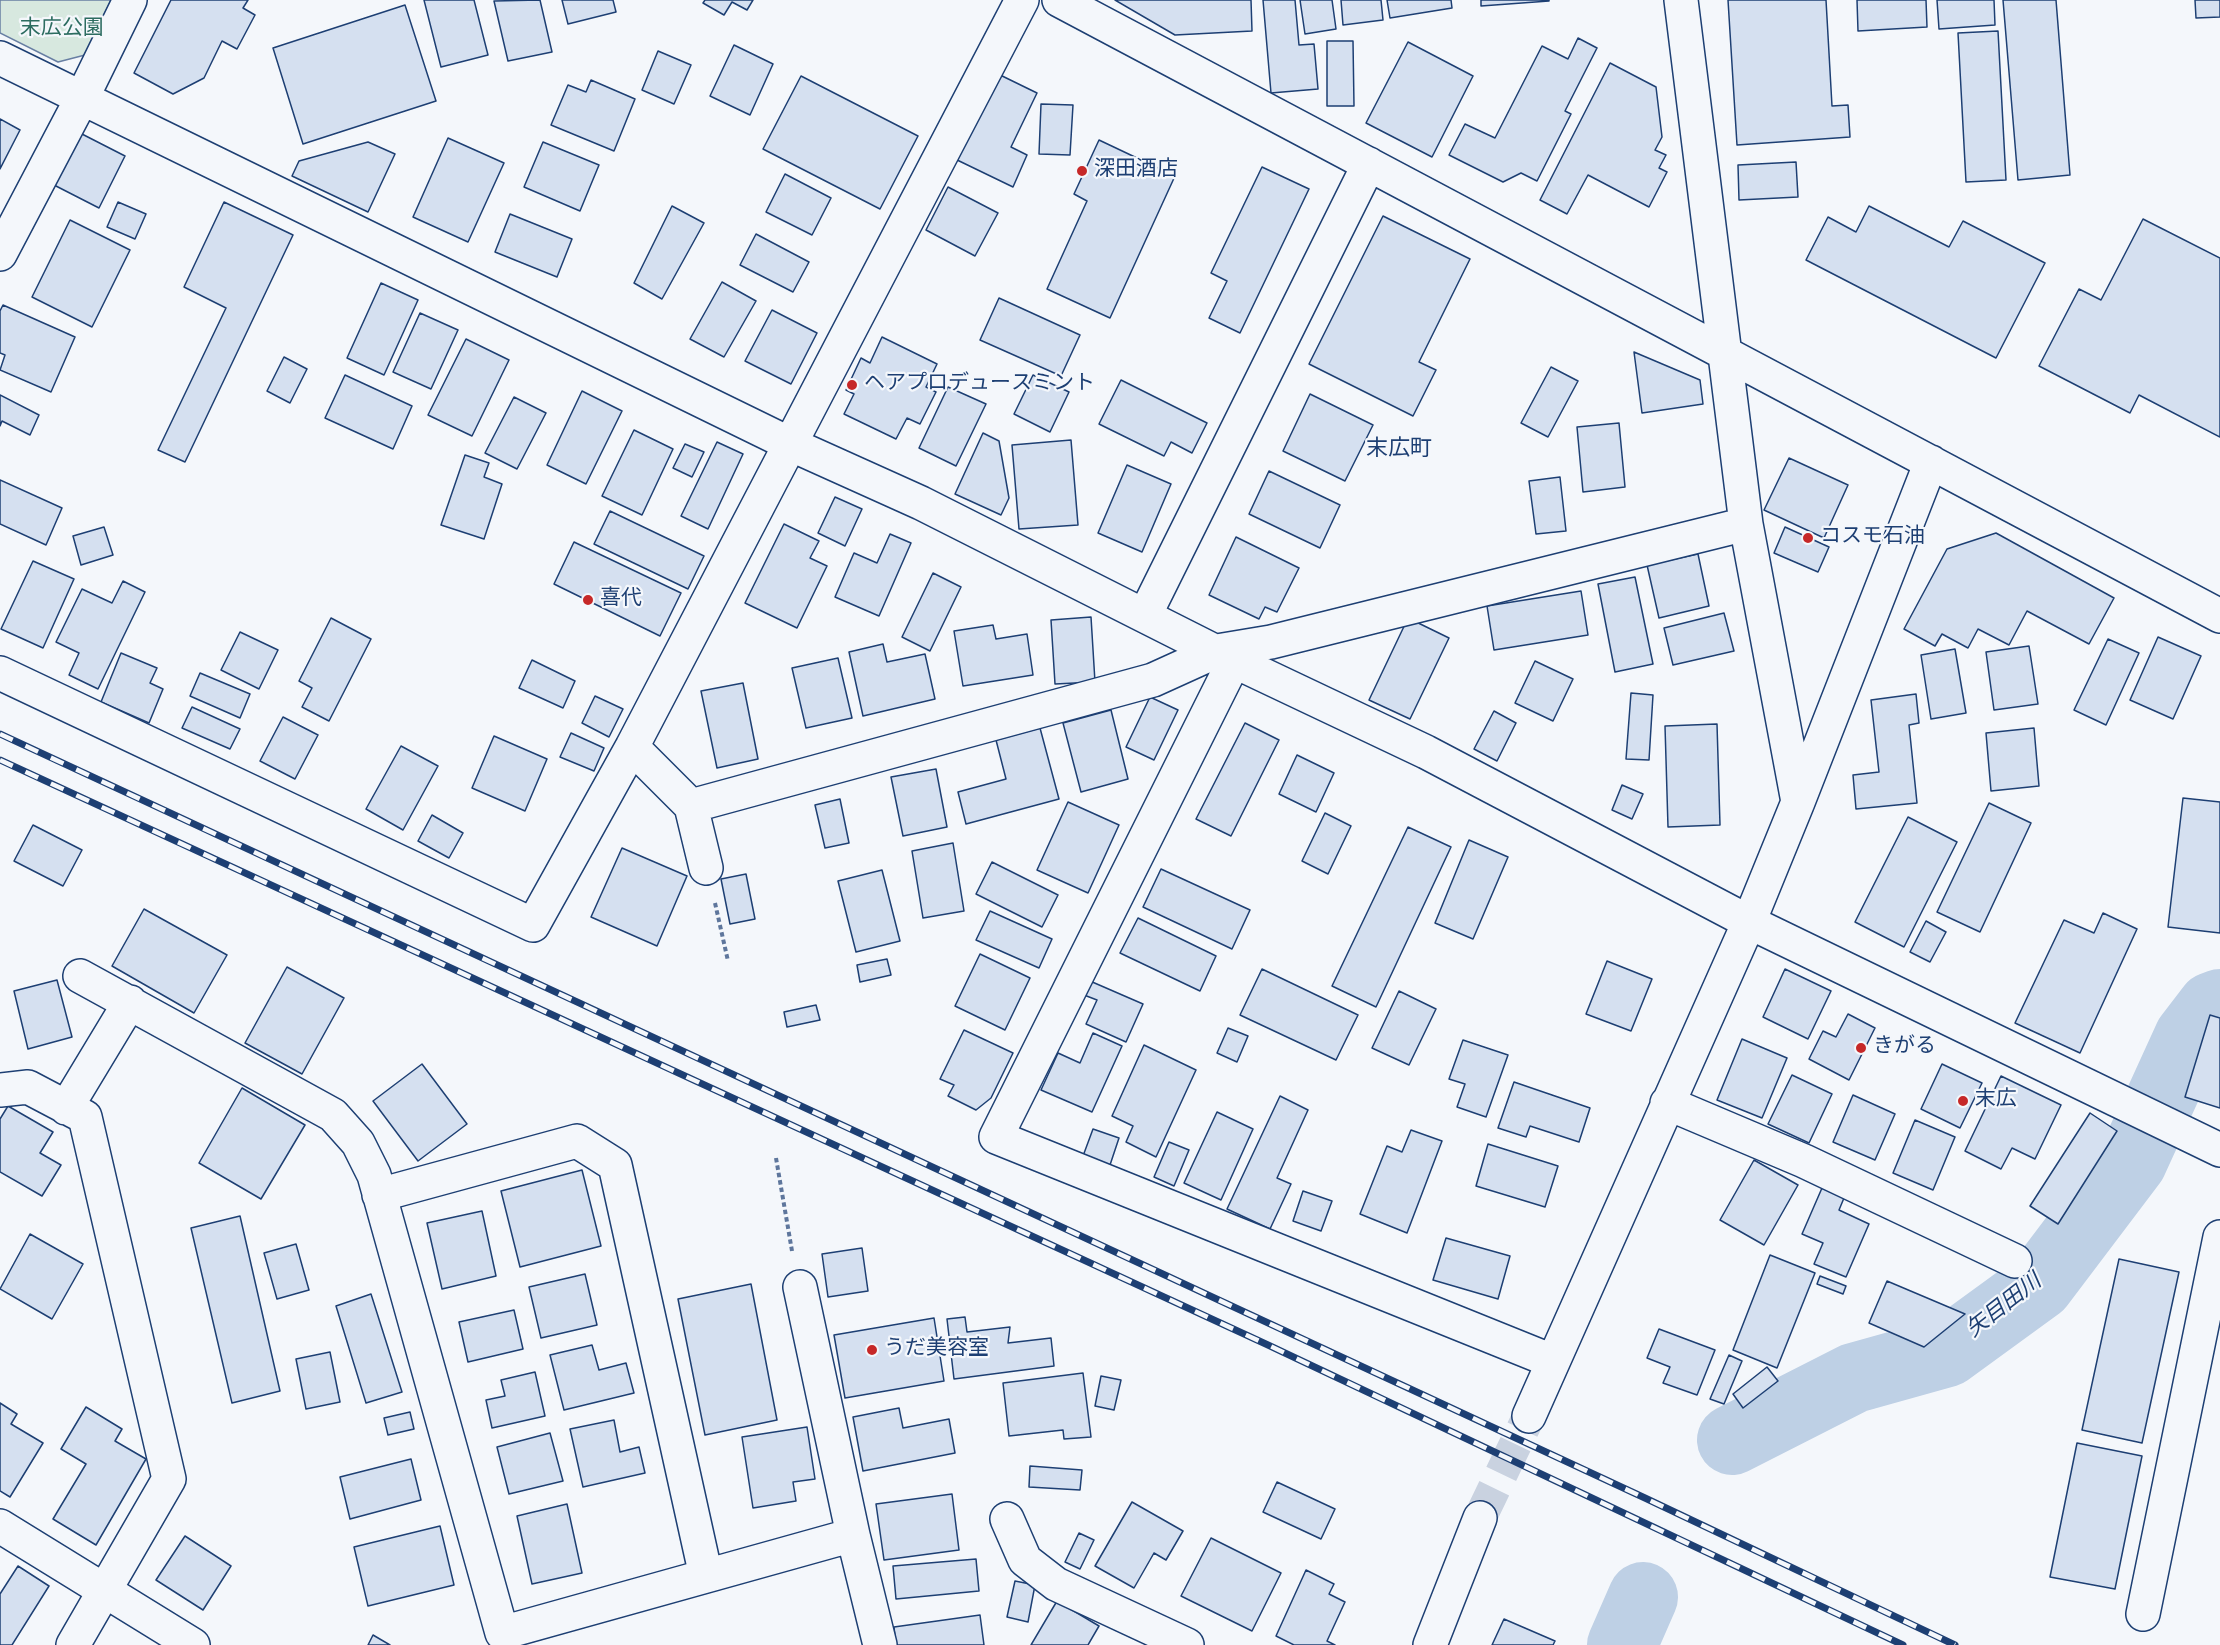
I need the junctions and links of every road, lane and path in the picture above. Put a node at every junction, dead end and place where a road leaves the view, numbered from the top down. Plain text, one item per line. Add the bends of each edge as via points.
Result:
1 (130, 0) edge
2 (1022, 0) edge
3 (1059, 0) edge
4 (1681, 0) edge
5 (0, 58) edge
6 (82, 98) junction
7 (1369, 164) junction
8 (0, 254) edge
9 (1724, 352) junction
10 (790, 444) junction
11 (1930, 462) junction
12 (1746, 524) junction
13 (1145, 615) junction
14 (2220, 616) edge
15 (1226, 656) junction
16 (0, 673) edge
17 (632, 747) junction
18 (1798, 802) junction
19 (691, 806) junction
20 (706, 868) joint
21 (1749, 922) junction
22 (728, 961) dead end
23 (80, 976) dead end
24 (130, 1002) junction
25 (0, 1090) edge
26 (1667, 1103) junction
27 (66, 1108) junction
28 (2220, 1150) edge
29 (776, 1158) dead end
30 (379, 1195) junction
31 (2220, 1237) edge
32 (791, 1248) dead end
33 (2015, 1261) dead end
34 (800, 1287) dead end
35 (1552, 1361) junction
36 (1528, 1416) tunnel mouth
37 (1480, 1518) tunnel mouth
38 (1007, 1519) dead end
39 (0, 1526) edge
40 (853, 1535) junction
41 (706, 1576) junction
42 (105, 1590) junction
43 (2143, 1614) dead end
44 (73, 1645) edge
45 (193, 1645) edge
46 (880, 1645) edge
47 (1187, 1645) edge
48 (1430, 1645) edge

1 - 6 street
2 - 10 street
3 - 7 street
4 - 9 street
5 - 6 street
6 - 8 street
6 - 10 street
7 - 9 street
7 - 13 street
9 - 11 street
9 - 12 street
10 - 13 street via 921,503
10 - 17 street
11 - 14 street
11 - 18 street
12 - 15 street
12 - 18 street
13 - 15 street
15 - 19 street via 1153,680
15 - 21 street via 1426,752
15 - 35 street via 996,1137
16 - 17 street via 533,925
17 - 19 street
18 - 21 street
19 - 20 street
20 - 22 path
21 - 26 street
21 - 28 street
23 - 24 street
24 - 27 street
24 - 30 street via 333,1115 358,1143
25 - 27 street via 28,1087
26 - 33 street via 1804,1161
26 - 35 street
27 - 42 street via 85,1117 169,1479
29 - 32 path
30 - 41 street via 502,1633
30 - 41 street via 576,1141 615,1165
31 - 43 street
34 - 40 street
35 - 36 street
37 - 48 street
38 - 47 street via 1025,1560 1056,1584
39 - 42 street
40 - 41 street
40 - 46 street
42 - 44 street
42 - 45 street

